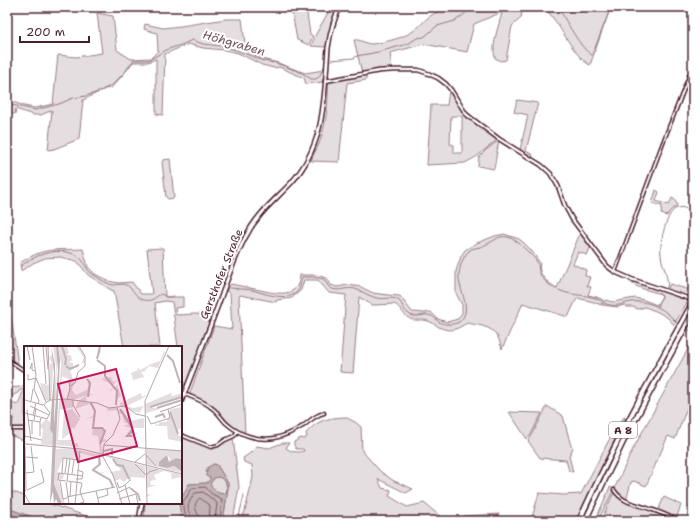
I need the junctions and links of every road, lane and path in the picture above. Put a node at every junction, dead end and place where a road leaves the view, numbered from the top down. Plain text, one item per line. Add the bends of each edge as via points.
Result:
1 (340, 7) edge
2 (693, 66) edge
3 (325, 81) junction
4 (615, 272) junction
5 (693, 301) edge
6 (693, 313) edge
7 (7, 360) edge
8 (24, 370) edge
9 (184, 394) junction
10 (182, 399) edge
11 (324, 413) dead end
12 (7, 429) edge
13 (24, 429) edge
14 (237, 432) junction
15 (182, 435) edge
16 (614, 490) dead end
17 (142, 504) edge
18 (139, 521) edge
19 (579, 521) edge
20 (585, 521) edge
21 (680, 521) edge

1 - 3 main road, Gersthofer Straße via 330,37
2 - 4 street
3 - 4 street via 394,70 418,70 438,78 451,90 466,114 550,172 572,218 607,266
3 - 9 main road, Gersthofer Straße via 321,122 316,142 296,177 265,209 245,237
4 - 5 street
5 - 19 highway, A 8 via 639,398
6 - 20 highway, A 8 via 628,433
7 - 8 street
9 - 10 main road, Gersthofer Straße
9 - 14 street via 212,408
11 - 14 street via 303,426 275,438 255,438
12 - 13 street
14 - 15 street via 211,447
16 - 21 street via 629,502
17 - 18 main road

